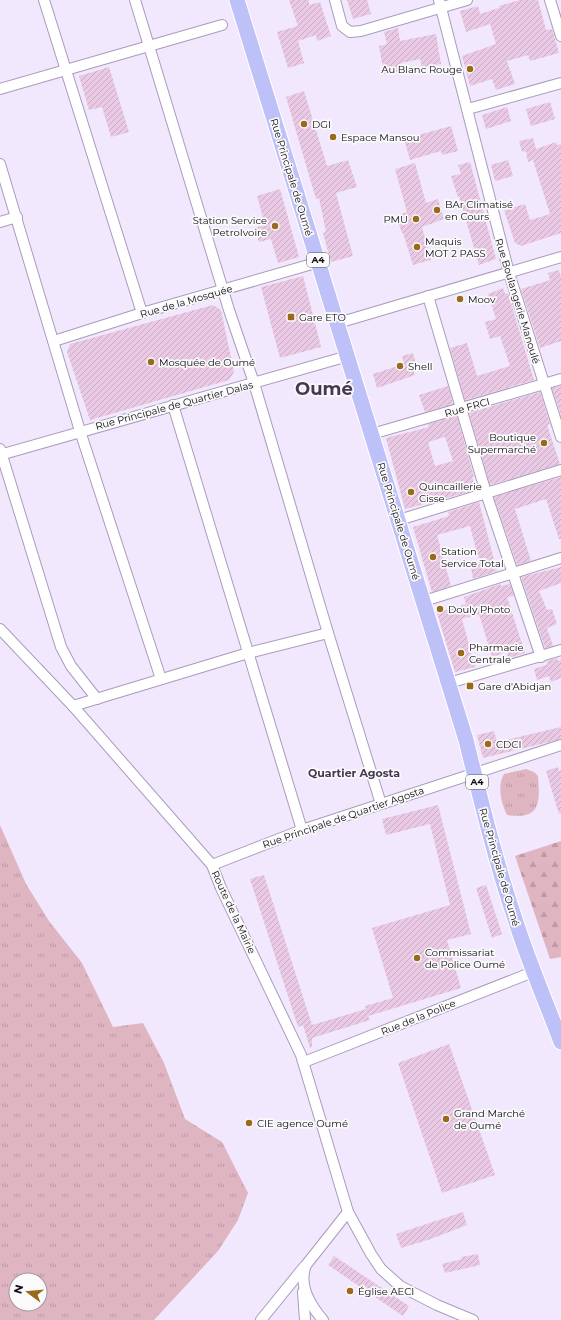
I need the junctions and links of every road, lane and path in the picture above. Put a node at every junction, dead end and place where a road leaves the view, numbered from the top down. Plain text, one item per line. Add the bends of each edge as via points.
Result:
1 (44, 0) edge
2 (135, 0) edge
3 (237, 0) edge
4 (335, 0) edge
5 (467, 0) edge
6 (550, 0) edge
7 (440, 4) edge
8 (222, 25) dead end
9 (561, 36) edge
10 (150, 46) junction
11 (66, 69) junction
12 (561, 83) edge
13 (0, 89) edge
14 (468, 110) junction
15 (0, 164) edge
16 (17, 217) junction
17 (0, 222) edge
18 (561, 257) edge
19 (319, 262) junction
20 (509, 273) junction
21 (224, 289) junction
22 (428, 296) junction
23 (142, 313) junction
24 (338, 323) junction
25 (54, 341) junction
26 (348, 356) junction
27 (561, 379) edge
28 (254, 383) junction
29 (544, 384) junction
30 (173, 405) junction
31 (461, 409) junction
32 (80, 431) junction
33 (372, 434) junction
34 (561, 437) edge
35 (1, 453) edge
36 (561, 470) edge
37 (486, 493) junction
38 (399, 520) junction
39 (561, 558) edge
40 (513, 573) junction
41 (424, 601) junction
42 (0, 629) edge
43 (328, 633) junction
44 (561, 650) edge
45 (248, 654) junction
46 (541, 657) junction
47 (161, 679) junction
48 (449, 684) junction
49 (97, 699) junction
50 (73, 706) junction
51 (561, 745) edge
52 (474, 772) junction
53 (381, 804) junction
54 (302, 830) junction
55 (212, 865) junction
56 (533, 972) junction
57 (561, 1042) edge
58 (304, 1062) junction
59 (348, 1212) junction
60 (306, 1265) junction
61 (303, 1286) junction
62 (261, 1320) edge
63 (305, 1320) edge
64 (323, 1320) edge
65 (473, 1320) edge

1 - 11 street
2 - 10 street
3 - 19 main road, Rue Principale de Oumé / A4
4 - 7 street via 342,26 350,32 361,31
5 - 7 street
6 - 9 street
7 - 14 street, Rue Boulangerie Manoulé
8 - 10 street
10 - 11 street
10 - 21 street
11 - 13 street
11 - 23 street
12 - 14 street
14 - 20 street, Rue Boulangerie Manoulé
15 - 16 street
16 - 17 street
16 - 25 street
18 - 20 street
19 - 21 street, Rue de la Mosquée
19 - 24 main road, Rue Principale de Oumé / A4
20 - 22 street
20 - 29 street, Rue Boulangerie Manoulé
21 - 23 street, Rue de la Mosquée
21 - 28 street
22 - 24 street
22 - 31 street
23 - 25 street, Rue de la Mosquée
24 - 26 main road, Rue Principale de Oumé / A4
25 - 32 street
26 - 28 street, Rue Principale de Quartier Dalas
26 - 33 main road, Rue Principale de Oumé / A4
27 - 29 street, Rue FRCI
28 - 30 street, Rue Principale de Quartier Dalas
28 - 43 street
29 - 31 street, Rue FRCI
29 - 34 street, Rue Boulangerie Manoulé
30 - 32 street, Rue Principale de Quartier Dalas
30 - 45 street
31 - 33 street, Rue FRCI
31 - 37 street
32 - 35 street, Rue Principale de Quartier Dalas
32 - 47 street
33 - 38 main road, Rue Principale de Oumé / A4
35 - 49 street via 61,647
36 - 37 street
37 - 38 street
37 - 40 street
38 - 41 main road, Rue Principale de Oumé / A4
39 - 40 street
40 - 41 street
40 - 46 street
41 - 48 main road, Rue Principale de Oumé / A4
42 - 50 street, Route de la Mairie
43 - 45 street
43 - 53 street
44 - 46 street
45 - 47 street
45 - 54 street
46 - 48 street
47 - 49 street
48 - 52 main road, Rue Principale de Oumé / A4
49 - 50 street
50 - 55 street, Route de la Mairie
51 - 52 street, Rue Principale de Quartier Agosta
52 - 53 street, Rue Principale de Quartier Agosta
52 - 56 main road, Rue Principale de Oumé / A4 via 496,857
53 - 54 street, Rue Principale de Quartier Agosta
54 - 55 street, Rue Principale de Quartier Agosta
55 - 58 street, Route de la Mairie via 220,888
56 - 57 main road, Rue Principale de Oumé / A4
56 - 58 street, Rue de la Police
58 - 59 street, Route de la Mairie
59 - 60 street
59 - 65 street, Route de la Mairie via 371,1254 386,1274 400,1286
60 - 61 street
60 - 62 street
61 - 63 street
61 - 64 street

